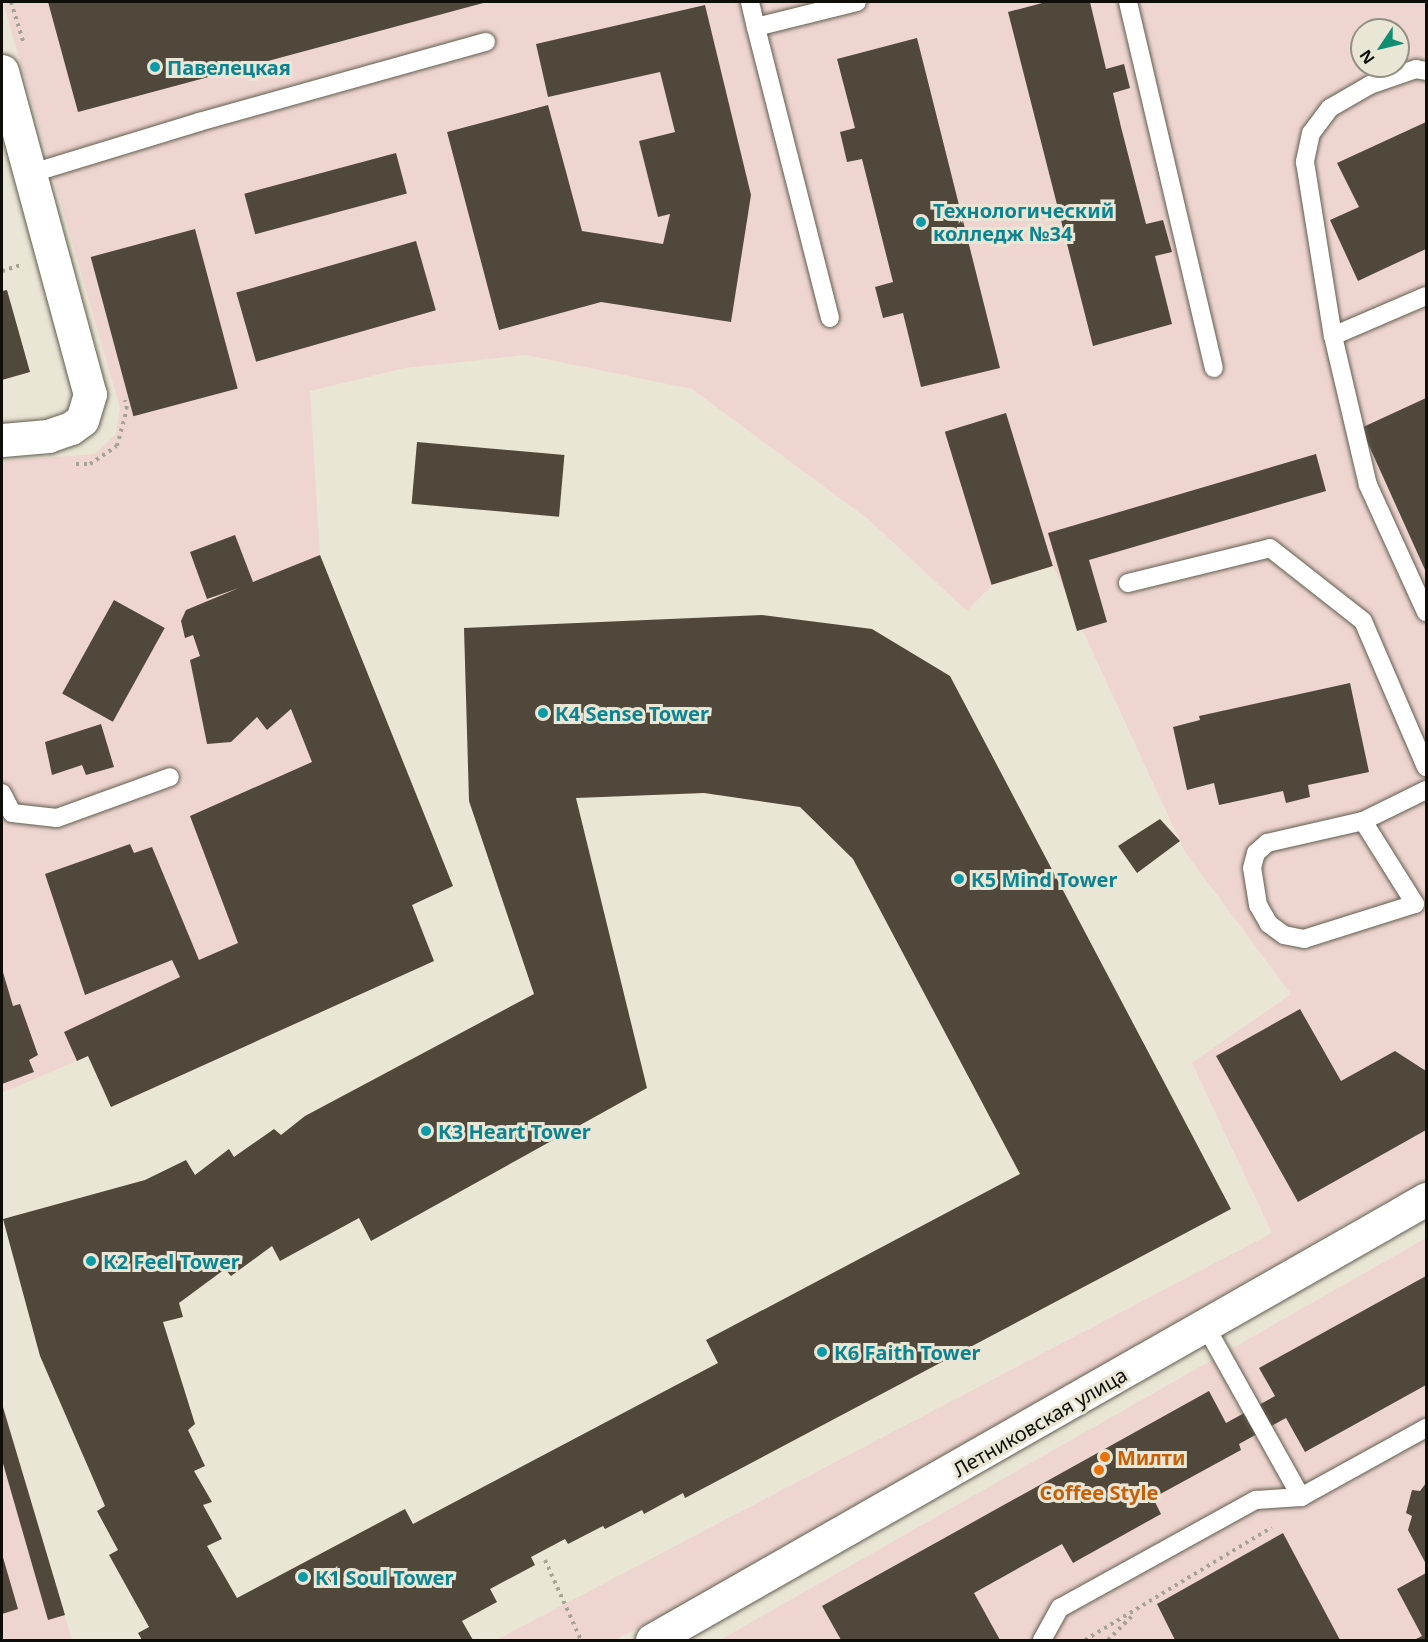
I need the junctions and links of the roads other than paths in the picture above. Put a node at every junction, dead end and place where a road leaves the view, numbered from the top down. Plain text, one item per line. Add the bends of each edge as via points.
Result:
1 (750, 2) edge
2 (857, 2) edge
3 (1128, 2) edge
4 (756, 27) junction
5 (486, 42) dead end
6 (2, 71) edge
7 (1426, 71) edge
8 (29, 174) junction
9 (1426, 296) edge
10 (830, 318) dead end
11 (1333, 336) junction
12 (1214, 368) dead end
13 (2, 440) edge
14 (1128, 583) dead end
15 (1426, 612) edge
16 (1426, 767) edge
17 (170, 777) dead end
18 (1426, 790) edge
19 (2, 793) edge
20 (1363, 821) junction
21 (1421, 910) edge
22 (1426, 1199) edge
23 (1206, 1327) junction
24 (1426, 1428) edge
25 (1301, 1497) junction
26 (652, 1641) edge
27 (1042, 1641) edge

1 - 4 lane
2 - 4 lane
3 - 12 lane
4 - 10 lane
5 - 8 lane
6 - 8 street
7 - 11 lane via 1416,69 1370,85 1330,108 1311,133 1305,162
8 - 13 street via 90,394 82,420 71,428 48,436
9 - 11 lane
11 - 15 lane via 1368,485
14 - 16 lane via 1270,549 1363,621
17 - 19 lane via 57,818 12,813
18 - 20 lane
20 - 21 lane
20 - 21 lane via 1267,843 1256,853 1251,868 1258,905 1269,924 1284,935 1304,939
22 - 23 street, Летниковская улица
23 - 25 lane
23 - 26 street, Летниковская улица
24 - 25 lane
25 - 27 lane via 1256,1500 1060,1608

